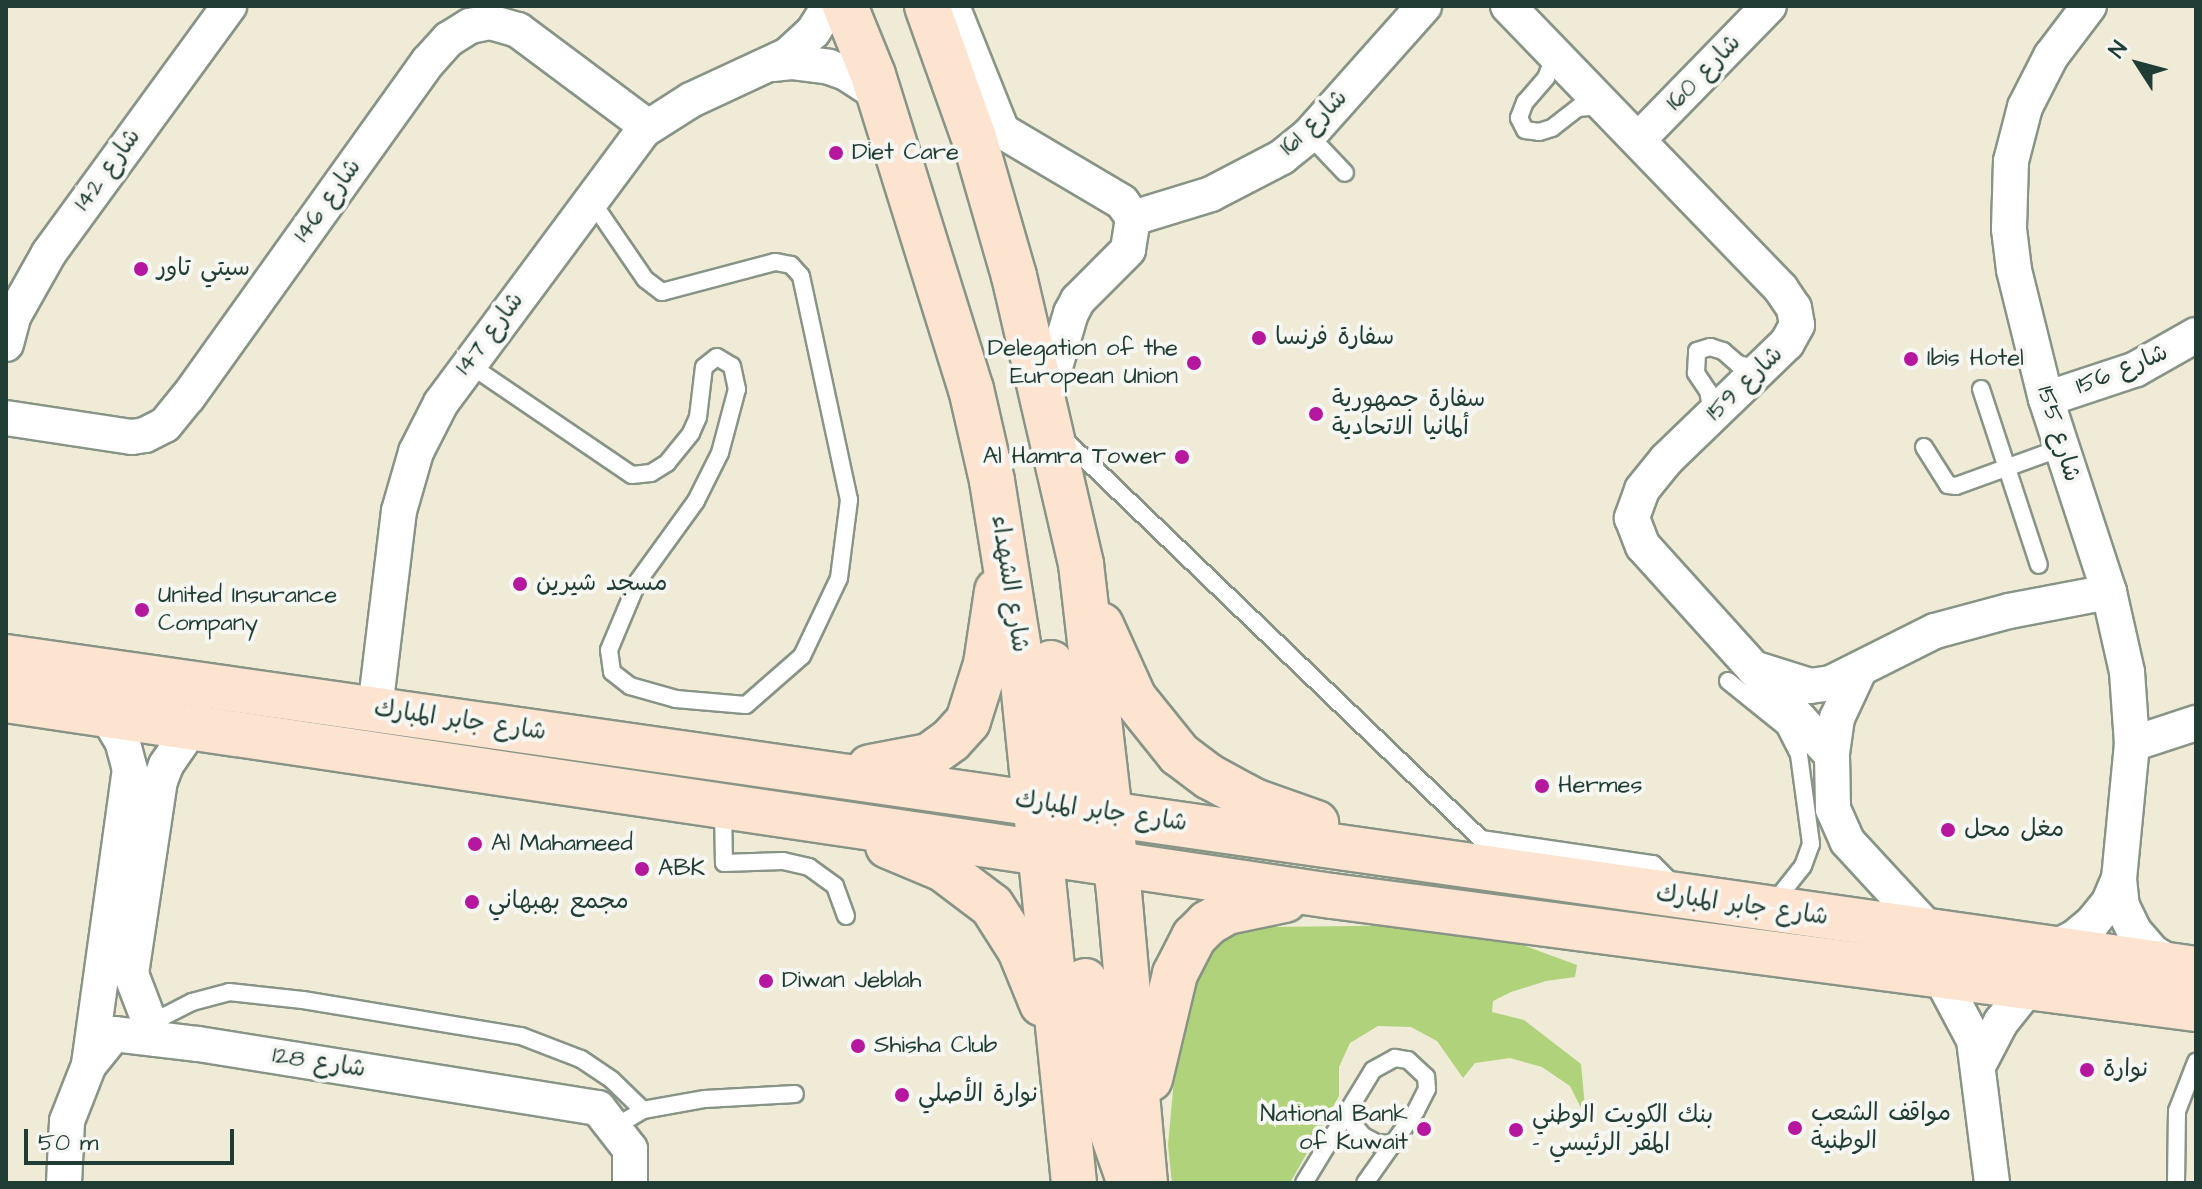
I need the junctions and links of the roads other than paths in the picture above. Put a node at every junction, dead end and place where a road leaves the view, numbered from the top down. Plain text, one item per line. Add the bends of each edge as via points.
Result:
1 (229, 6) edge
2 (829, 6) edge
3 (845, 6) edge
4 (927, 6) edge
5 (952, 6) edge
6 (981, 6) edge
7 (1424, 6) edge
8 (1508, 6) edge
9 (1769, 6) edge
10 (2089, 6) edge
11 (487, 14) edge
12 (967, 41) junction
13 (1550, 47) junction
14 (773, 64) junction
15 (878, 94) junction
16 (1610, 108) junction
17 (648, 127) junction
18 (1309, 135) junction
19 (1639, 139) junction
20 (1345, 173) dead end
21 (591, 200) junction
22 (1133, 218) junction
23 (2196, 335) edge
24 (6, 344) edge
25 (467, 363) junction
26 (1760, 370) junction
27 (1981, 389) dead end
28 (2046, 399) junction
29 (1048, 414) junction
30 (1712, 416) junction
31 (6, 418) edge
32 (1924, 447) dead end
33 (2061, 448) junction
34 (2008, 467) junction
35 (995, 497) junction
36 (1081, 564) junction
37 (2039, 565) dead end
38 (2109, 592) junction
39 (6, 657) edge
40 (1858, 673) junction
41 (1739, 674) junction
42 (6, 700) edge
43 (375, 709) junction
44 (107, 716) junction
45 (2196, 723) edge
46 (192, 727) junction
47 (2132, 744) junction
48 (1832, 755) junction
49 (795, 769) junction
50 (723, 806) junction
51 (1072, 807) junction
52 (771, 813) junction
53 (1456, 853) junction
54 (1055, 855) junction
55 (1115, 864) junction
56 (2119, 879) junction
57 (1332, 896) junction
58 (1767, 911) junction
59 (846, 916) dead end
60 (1932, 933) junction
61 (2051, 949) junction
62 (2186, 968) edge
63 (1941, 978) junction
64 (2029, 987) junction
65 (2196, 1009) edge
66 (152, 1031) junction
67 (1980, 1062) junction
68 (2196, 1062) edge
69 (89, 1065) junction
70 (795, 1094) dead end
71 (1067, 1104) junction
72 (1349, 1110) junction
73 (629, 1118) junction
74 (1142, 1137) junction
75 (1392, 1144) junction
76 (64, 1183) edge
77 (630, 1183) edge
78 (1074, 1183) edge
79 (1130, 1183) edge
80 (1145, 1183) edge
81 (1304, 1183) edge
82 (1365, 1183) edge
83 (1992, 1183) edge
84 (2176, 1183) edge

1 - 24 street, شارع 142 via 49,253 13,317
2 - 14 street, شارع 147 via 801,45
3 - 15 main road, شارع الشهداء
4 - 29 main road via 980,155
5 - 12 street
6 - 12 street
7 - 18 street, شارع 161
8 - 13 street, شارع 159
9 - 19 street, شارع 160
10 - 28 street, شارع 155 via 2035,83 2011,161 2014,270
11 - 17 street, شارع 146 via 533,40
11 - 31 street, شارع 146 via 441,45 165,425 132,437
12 - 22 street via 1002,131 1122,202
13 - 16 street, شارع 159
13 - 16 lane via 1552,63 1546,78 1519,118 1525,130 1552,128 1578,108
14 - 15 street, شارع 147 via 829,67
14 - 17 street, شارع 147 via 691,100
15 - 35 main road, شارع الشهداء via 971,389
16 - 19 street, شارع 159
17 - 21 street, شارع 147
18 - 20 lane
18 - 22 street, شارع 161 via 1282,157 1224,188
19 - 26 street, شارع 159 via 1794,308 1795,332
21 - 25 street, شارع 147
21 - 25 lane via 645,279 662,292 775,262 791,265 801,276 849,500 839,578 802,656 746,705 676,699 630,686 612,672 609,650 638,581 696,501 720,453 737,389 732,366 717,357 704,367 691,433 667,463 651,473 632,475
22 - 29 street via 1128,250 1071,313
23 - 28 street, شارع 156 via 2136,369
25 - 43 street, شارع 147 via 427,428 408,474
26 - 30 street, شارع 159
26 - 30 lane via 1710,347 1697,351 1696,373 1708,391
27 - 34 lane
28 - 33 street, شارع 155
29 - 36 main road
29 - 53 lane
30 - 41 street, شارع 159 via 1646,483 1634,508 1633,526
32 - 34 lane via 1948,485
33 - 34 lane
33 - 38 street, شارع 155
34 - 37 lane
35 - 49 main road via 997,587 991,637 981,686 961,730 942,749 912,761
35 - 51 main road, شارع الشهداء via 1021,663
36 - 51 main road
36 - 53 main road via 1134,698 1186,760 1282,812
38 - 40 street via 1935,631
38 - 47 street, شارع 155 via 2130,691
39 - 43 main road, شارع جابر المبارك
40 - 41 street via 1810,686
40 - 48 street via 1837,718
41 - 48 street, شارع 159
41 - 58 lane via 1785,727 1799,755 1806,793 1811,844 1803,866
42 - 44 main road, شارع جابر المبارك
43 - 49 main road, شارع جابر المبارك
44 - 46 main road, شارع جابر المبارك
44 - 69 street via 122,741 130,770
45 - 47 street
46 - 50 main road, شارع جابر المبارك
46 - 66 street via 160,781 131,974
47 - 56 street, شارع 155
48 - 60 street via 1833,809 1847,841
49 - 51 main road, شارع جابر المبارك
50 - 52 main road, شارع جابر المبارك
50 - 59 lane via 724,863 783,861 809,867 835,886
51 - 53 main road, شارع جابر المبارك
51 - 54 main road via 1049,809 1062,823
51 - 55 main road via 1083,845
52 - 54 main road, شارع جابر المبارك
52 - 71 main road via 916,856 958,878 992,906 1031,971
53 - 58 main road, شارع جابر المبارك
54 - 55 main road, شارع جابر المبارك
54 - 71 main road
54 - 79 main road via 1097,1089
55 - 57 main road, شارع جابر المبارك
55 - 74 main road
56 - 61 street, شارع 155 via 2093,922
56 - 62 street, شارع 155 via 2122,906 2134,931 2152,952
57 - 63 main road, شارع جابر المبارك
57 - 74 main road via 1238,908 1217,916 1194,937 1168,994
58 - 60 main road, شارع جابر المبارك
60 - 61 main road, شارع جابر المبارك
61 - 62 main road, شارع جابر المبارك
63 - 64 main road, شارع جابر المبارك
63 - 67 street via 1966,1018
64 - 65 main road, شارع جابر المبارك
64 - 67 street via 2001,1022
66 - 69 street, شارع 128 via 114,1034
66 - 73 street, شارع 128 via 598,1108
66 - 73 lane via 192,1002 229,992 521,1036 581,1059 612,1080
67 - 83 street
68 - 84 lane via 2177,1111
69 - 76 street, شارع 128 via 67,1121
70 - 73 lane via 705,1099
71 - 78 main road
72 - 75 lane via 1363,1136
72 - 75 lane via 1383,1062 1395,1058 1418,1066 1427,1089
72 - 81 lane
73 - 77 street
74 - 80 main road
75 - 82 lane

